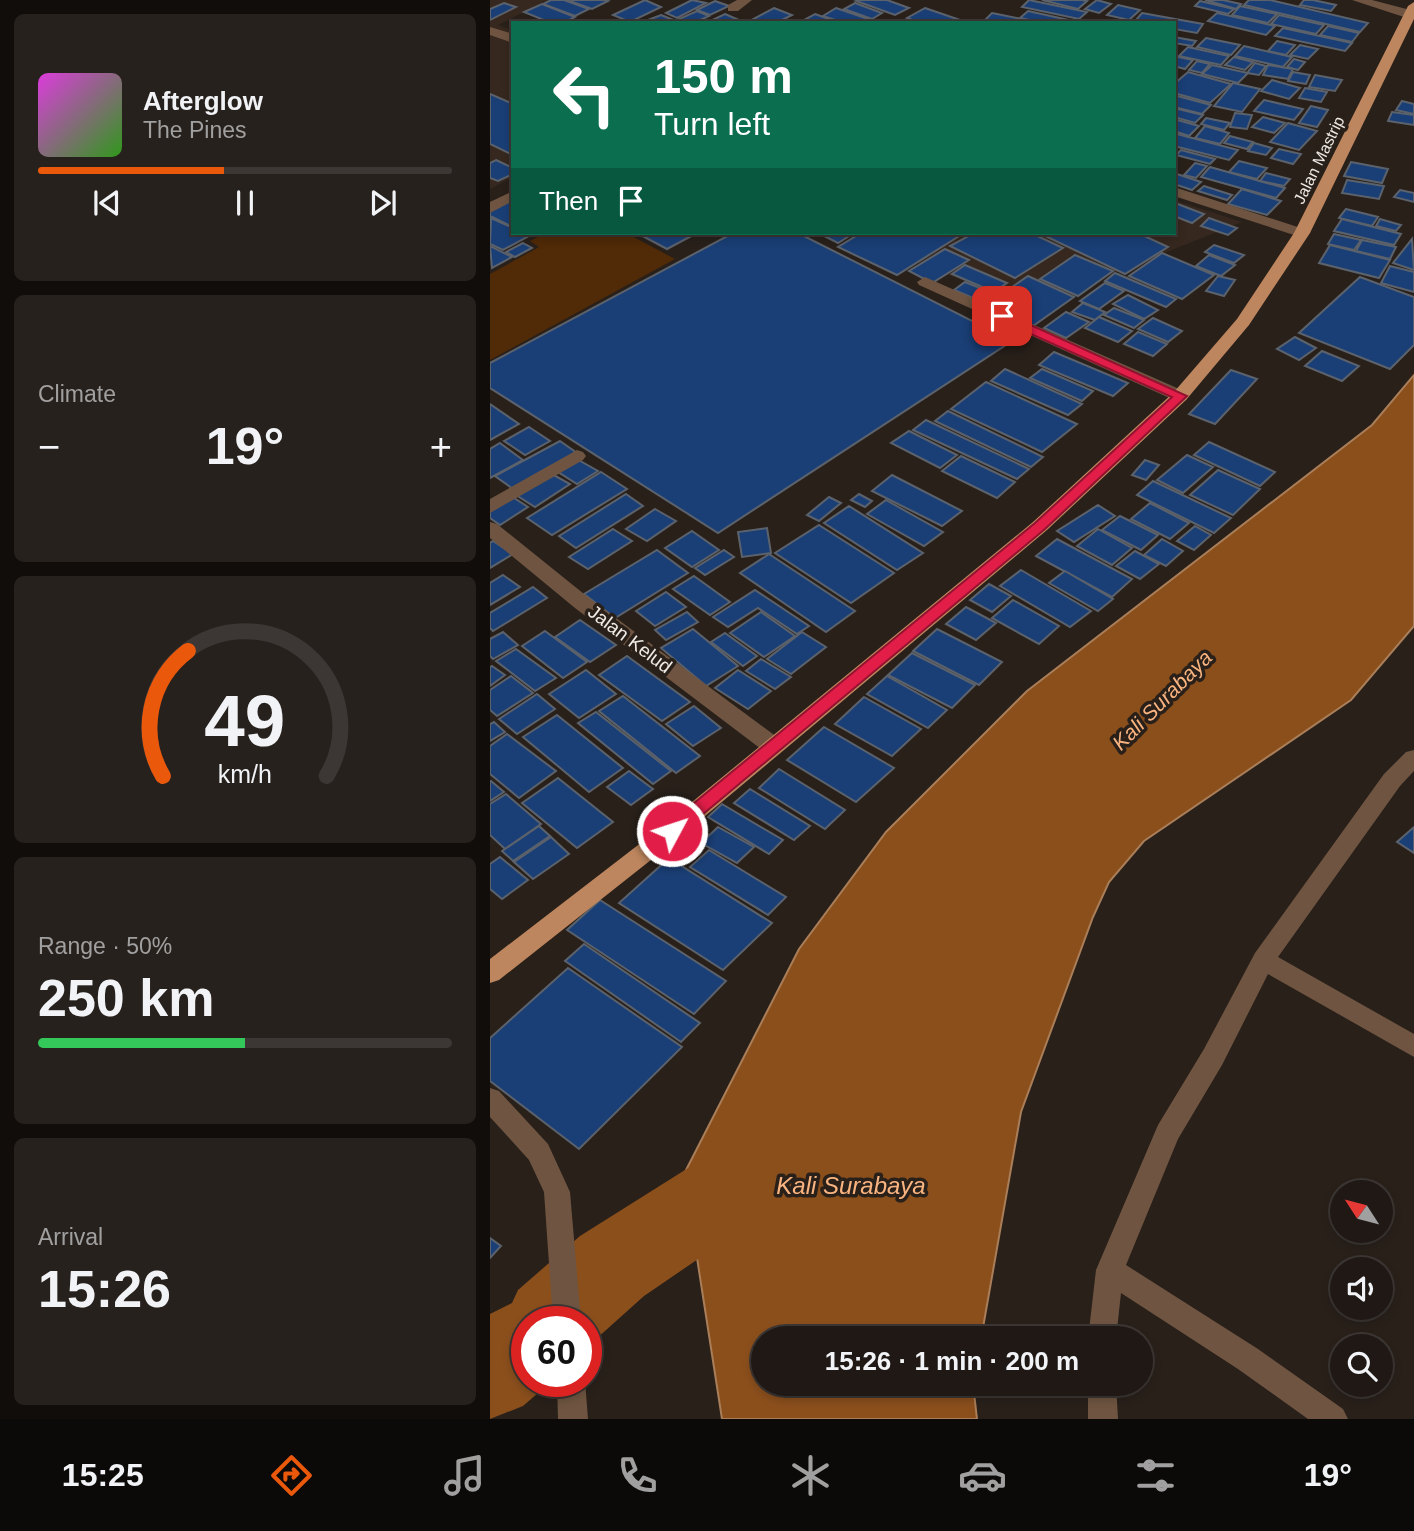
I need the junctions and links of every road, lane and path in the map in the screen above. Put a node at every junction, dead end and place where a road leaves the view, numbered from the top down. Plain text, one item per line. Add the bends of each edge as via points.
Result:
1 (746, 0) edge
2 (1358, 0) edge
3 (733, 8) dead end
4 (1412, 10) edge
5 (490, 31) edge
6 (511, 38) edge
7 (1176, 192) edge
8 (511, 196) edge
9 (490, 208) edge
10 (1302, 233) junction
11 (925, 282) dead end
12 (1180, 396) junction
13 (577, 456) dead end
14 (490, 507) edge
15 (490, 528) edge
16 (773, 746) junction
17 (1414, 758) edge
18 (1264, 960) junction
19 (490, 973) edge
20 (1414, 1046) edge
21 (490, 1099) edge
22 (1110, 1270) junction
23 (566, 1306) edge
24 (1104, 1326) edge
25 (1102, 1396) edge
26 (572, 1397) edge
27 (573, 1416) edge
28 (1103, 1419) edge
29 (1333, 1419) edge

1 - 3 street
2 - 4 street
4 - 10 main road, Jalan Mastrip
5 - 6 street
7 - 10 street
8 - 9 street
10 - 12 main road, Jalan Mastrip via 1243,322
11 - 12 street
12 - 16 main road, Jalan Mastrip via 1040,526
13 - 14 street
15 - 16 street, Jalan Kelud
16 - 19 main road, Jalan Mastrip
17 - 18 street via 1392,780
18 - 20 street
18 - 22 street via 1167,1133
21 - 23 street via 539,1153 556,1192
22 - 24 street
22 - 29 street
25 - 28 street
26 - 27 street

